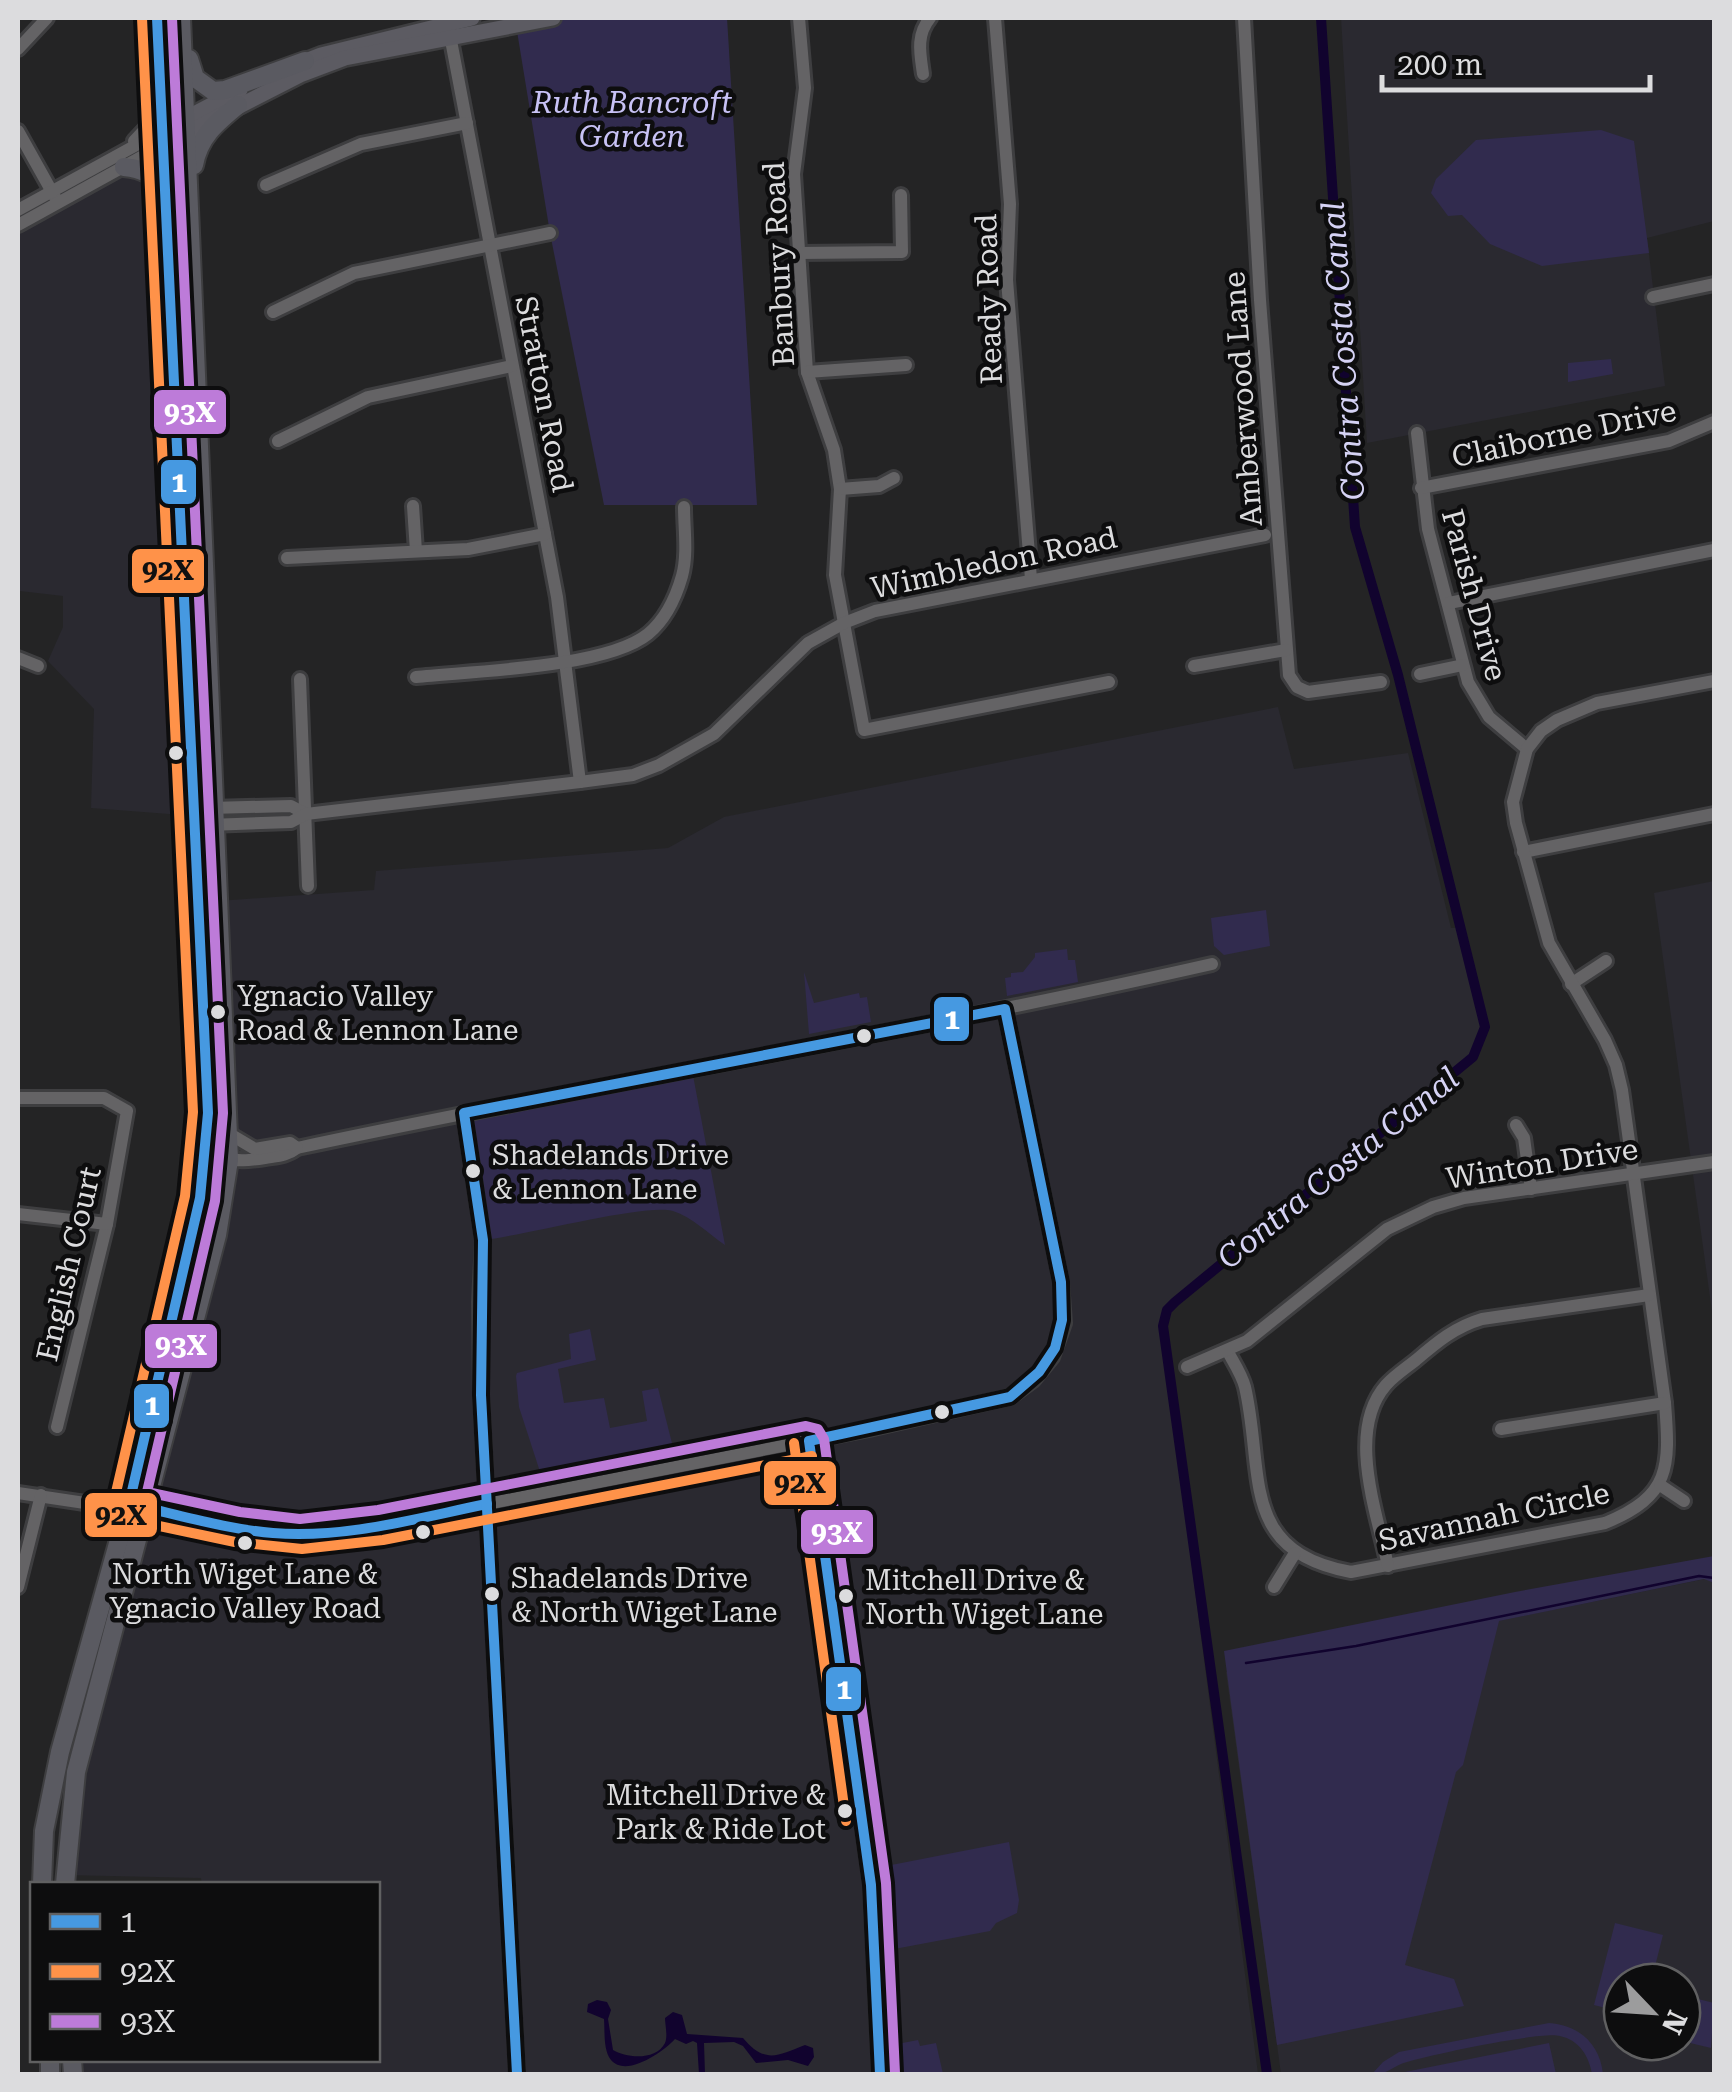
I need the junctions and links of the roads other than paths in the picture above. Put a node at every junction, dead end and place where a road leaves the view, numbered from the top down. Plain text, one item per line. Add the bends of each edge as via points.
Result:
1 (47, 18) edge
2 (158, 18) edge
3 (181, 18) edge
4 (472, 18) edge
5 (553, 18) edge
6 (799, 18) edge
7 (930, 18) edge
8 (995, 18) edge
9 (1244, 18) edge
10 (449, 26) edge
11 (18, 49) edge
12 (305, 60) junction
13 (924, 74) dead end
14 (160, 102) junction
15 (238, 104) junction
16 (467, 123) junction
17 (186, 125) junction
18 (18, 131) edge
19 (160, 139) junction
20 (124, 159) junction
21 (266, 185) dead end
22 (164, 194) junction
23 (900, 195) dead end
24 (54, 197) junction
25 (18, 210) edge
26 (190, 215) junction
27 (18, 225) edge
28 (550, 234) dead end
29 (490, 245) junction
30 (799, 253) junction
31 (1714, 289) edge
32 (1653, 297) dead end
33 (273, 312) dead end
34 (906, 365) dead end
35 (512, 366) junction
36 (808, 372) junction
37 (1714, 422) edge
38 (1417, 433) dead end
39 (278, 442) dead end
40 (894, 478) dead end
41 (1421, 488) junction
42 (840, 489) junction
43 (414, 506) dead end
44 (684, 507) dead end
45 (545, 534) junction
46 (1265, 536) dead end
47 (1714, 550) edge
48 (416, 551) junction
49 (287, 558) dead end
50 (1031, 580) junction
51 (1448, 602) junction
52 (844, 623) junction
53 (1286, 650) junction
54 (18, 658) edge
55 (567, 660) junction
56 (1463, 665) junction
57 (38, 666) dead end
58 (1194, 666) dead end
59 (1420, 674) dead end
60 (416, 677) dead end
61 (300, 679) dead end
62 (1714, 680) edge
63 (1108, 682) dead end
64 (1382, 682) dead end
65 (1527, 750) junction
66 (580, 782) junction
67 (239, 806) junction
68 (306, 814) junction
69 (1714, 814) edge
70 (195, 816) junction
71 (216, 816) junction
72 (240, 825) junction
73 (1523, 852) junction
74 (308, 886) dead end
75 (1606, 961) dead end
76 (1212, 964) dead end
77 (1570, 984) junction
78 (1005, 1010) junction
79 (18, 1098) edge
80 (464, 1113) junction
81 (208, 1114) junction
82 (1516, 1125) dead end
83 (228, 1133) junction
84 (297, 1148) junction
85 (229, 1160) junction
86 (1714, 1162) edge
87 (1634, 1173) junction
88 (1531, 1190) junction
89 (18, 1214) edge
90 (107, 1224) junction
91 (1649, 1295) junction
92 (1228, 1352) junction
93 (1187, 1368) dead end
94 (1665, 1404) junction
95 (57, 1426) dead end
96 (1501, 1429) dead end
97 (808, 1441) junction
98 (1660, 1486) junction
99 (18, 1493) edge
100 (41, 1496) junction
101 (1684, 1501) dead end
102 (486, 1504) junction
103 (137, 1506) junction
104 (1295, 1553) junction
105 (1388, 1566) junction
106 (18, 1587) edge
107 (1274, 1587) dead end
108 (42, 1882) edge
109 (65, 1882) edge
110 (518, 2074) edge
111 (880, 2074) edge

1 - 11 street
2 - 14 highway
3 - 12 highway via 191,69 212,91
3 - 17 highway
4 - 10 main road
5 - 10 main road
6 - 30 street, Banbury Road via 806,88 794,174
7 - 13 street via 920,46
8 - 50 street, Ready Road
9 - 53 street, Amberwood Lane
10 - 12 main road
10 - 15 main road via 300,74
10 - 16 street, Stratton Road
12 - 17 main road
14 - 19 highway
14 - 20 street
15 - 17 main road
15 - 26 highway via 197,147
16 - 21 street via 361,144
16 - 29 street, Stratton Road
17 - 19 main road
17 - 26 highway
18 - 24 street
19 - 20 street
19 - 22 highway
20 - 22 highway via 144,169
20 - 24 street
22 - 70 highway
23 - 30 street via 902,252
24 - 25 street
24 - 27 street
26 - 71 highway
28 - 29 street
29 - 33 street via 354,273
29 - 35 street, Stratton Road
30 - 36 street, Banbury Road
31 - 32 street
34 - 36 street
35 - 39 street via 368,397
35 - 45 street, Stratton Road
36 - 42 street, Banbury Road
37 - 41 street, Claiborne Drive via 1669,441
38 - 41 street, Parish Drive
40 - 42 street
41 - 51 street, Parish Drive
42 - 52 street, Banbury Road via 835,575
43 - 48 street
44 - 55 street via 683,574 666,615 622,649
45 - 48 street
45 - 55 street, Stratton Road
46 - 50 street, Wimbledon Road
47 - 51 street
48 - 49 street
50 - 52 street, Wimbledon Road
51 - 56 street, Parish Drive
52 - 63 street, Banbury Road via 864,730
52 - 66 street, Wimbledon Road via 808,643 714,734 685,753 633,774
53 - 58 street
53 - 64 street, Amberwood Lane via 1289,675 1303,690
54 - 57 street
55 - 60 street
55 - 66 street, Stratton Road
56 - 59 street
56 - 65 street, Parish Drive via 1488,717
61 - 68 street
62 - 65 street via 1577,708 1541,731
65 - 73 street via 1514,802
66 - 68 street, Wimbledon Road
67 - 68 street, Wimbledon Road via 291,806
67 - 71 street, Wimbledon Road
67 - 72 street via 233,816
68 - 72 street, Wimbledon Road via 291,822
68 - 74 street
69 - 73 street
70 - 71 street, Wimbledon Road
70 - 81 highway
71 - 72 street, Wimbledon Road
71 - 83 highway
73 - 77 street via 1540,918
75 - 77 street
76 - 78 street
77 - 87 street via 1616,1065
78 - 80 street
78 - 97 street via 1061,1282 1064,1323 1052,1356 1010,1397
79 - 90 street, English Court via 104,1098 134,1108
80 - 84 street
80 - 102 street via 483,1240
81 - 85 street via 213,1137
81 - 103 highway via 200,1198
82 - 88 street
83 - 84 street via 255,1149 290,1143
83 - 85 highway
84 - 85 street
85 - 103 highway via 217,1234
86 - 87 street, Winton Drive
87 - 88 street, Winton Drive
87 - 91 street
88 - 92 street, Winton Drive via 1464,1198 1405,1218
89 - 90 street
90 - 95 street, English Court
91 - 94 street
91 - 105 street via 1463,1324 1386,1385 1370,1410 1364,1444
92 - 93 street, Winton Drive
92 - 104 street via 1244,1384 1262,1506
94 - 96 street
94 - 98 street via 1669,1455
97 - 102 street
97 - 111 street via 872,1885
98 - 101 street
98 - 105 street, Savannah Circle via 1605,1523
99 - 100 street
100 - 103 street
100 - 106 street
102 - 103 street via 300,1534
102 - 110 street
103 - 108 highway via 60,1752
103 - 109 highway via 76,1772
104 - 105 street, Savannah Circle via 1351,1572
104 - 107 street

